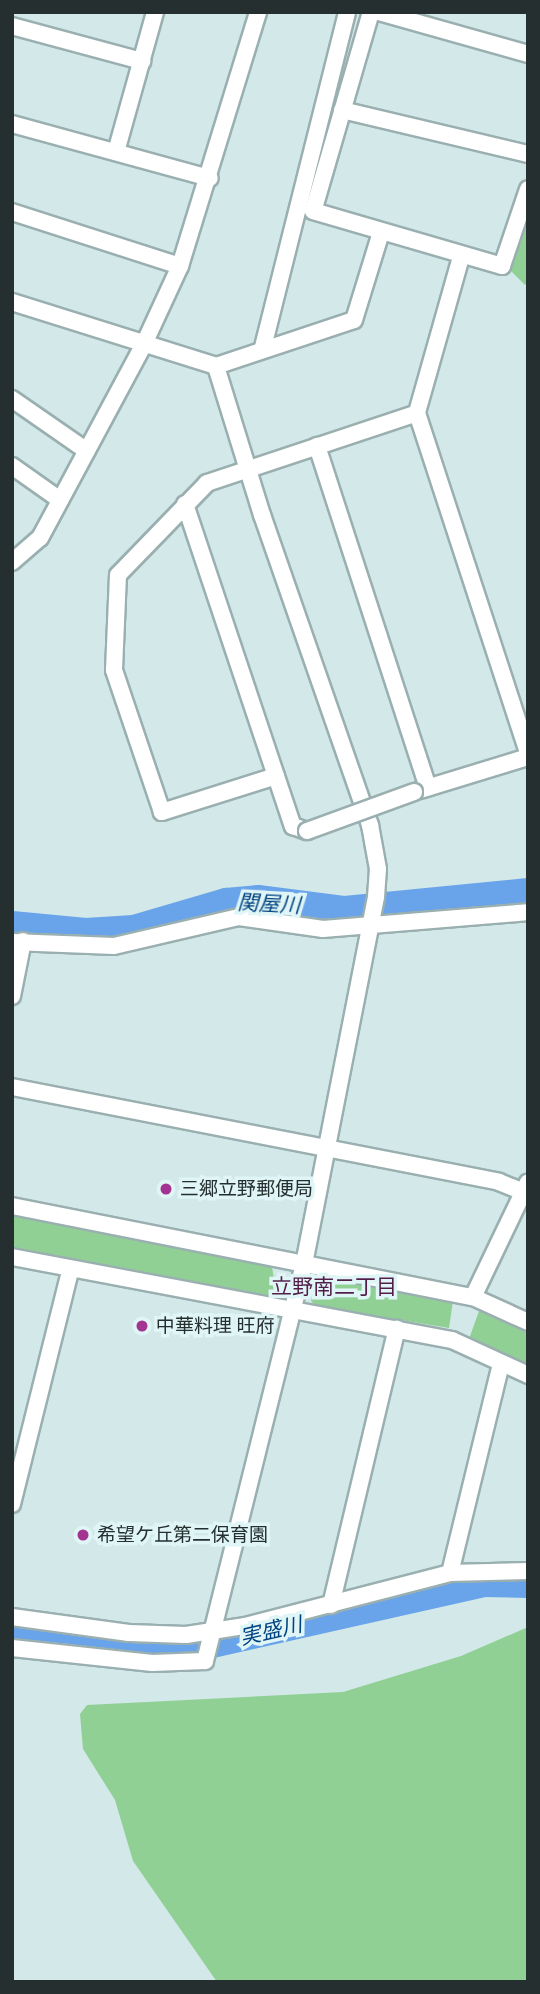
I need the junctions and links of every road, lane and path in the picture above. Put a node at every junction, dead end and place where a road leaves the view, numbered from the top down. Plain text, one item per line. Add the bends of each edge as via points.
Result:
1 (155, 12) edge
2 (258, 12) edge
3 (347, 12) edge
4 (371, 12) edge
5 (379, 12) edge
6 (12, 26) edge
7 (528, 54) edge
8 (142, 61) junction
9 (342, 110) junction
10 (12, 124) edge
11 (116, 152) junction
12 (528, 154) edge
13 (210, 178) junction
14 (528, 189) edge
15 (12, 212) edge
16 (381, 232) junction
17 (461, 257) junction
18 (180, 266) junction
19 (12, 302) edge
20 (144, 344) junction
21 (263, 347) junction
22 (216, 366) junction
23 (12, 399) edge
24 (417, 413) junction
25 (317, 446) junction
26 (87, 451) junction
27 (12, 466) edge
28 (247, 470) junction
29 (60, 500) junction
30 (185, 504) junction
31 (12, 562) edge
32 (528, 755) edge
33 (276, 776) junction
34 (421, 790) junction
35 (528, 912) edge
36 (371, 920) junction
37 (18, 942) edge
38 (12, 996) edge
39 (12, 1087) edge
40 (325, 1148) junction
41 (526, 1189) edge
42 (12, 1206) edge
43 (12, 1257) edge
44 (304, 1264) junction
45 (70, 1271) junction
46 (473, 1297) junction
47 (293, 1307) junction
48 (528, 1322) edge
49 (397, 1329) junction
50 (501, 1363) junction
51 (528, 1375) edge
52 (12, 1504) edge
53 (528, 1571) edge
54 (450, 1573) junction
55 (331, 1605) junction
56 (12, 1617) edge
57 (210, 1635) junction
58 (12, 1648) edge

1 - 8 street
2 - 13 street
3 - 21 street
4 - 9 street
5 - 7 street
6 - 8 street
8 - 11 street
9 - 12 street
9 - 16 street via 313,211
10 - 11 street
11 - 13 street
13 - 18 street
14 - 17 street via 502,266
15 - 18 street
16 - 17 street
16 - 21 street via 354,320
17 - 24 street
18 - 20 street
19 - 20 street
20 - 22 street
20 - 26 street
21 - 22 street
22 - 28 street
23 - 26 street
24 - 25 street
24 - 32 street
25 - 28 street
25 - 34 street
26 - 29 street
27 - 29 street
28 - 30 street via 207,483
28 - 36 street via 370,825 378,869
29 - 31 street via 40,538
30 - 33 street
30 - 33 street via 118,575 114,670 162,812
32 - 34 street
33 - 34 street, bridge via 293,826 307,831
35 - 36 street
36 - 37 street via 323,929 239,917 114,946
36 - 40 street
37 - 38 street
39 - 40 street
40 - 41 street
40 - 44 street
41 - 46 street
42 - 44 street
43 - 45 street
44 - 46 street
44 - 47 street
45 - 47 street
45 - 52 street
46 - 48 street
47 - 49 street
47 - 57 street
49 - 50 street via 452,1340
49 - 55 street
50 - 51 street
50 - 54 street
53 - 54 street
54 - 55 street
55 - 57 street
56 - 57 street via 129,1633
57 - 58 street via 205,1661 152,1663

